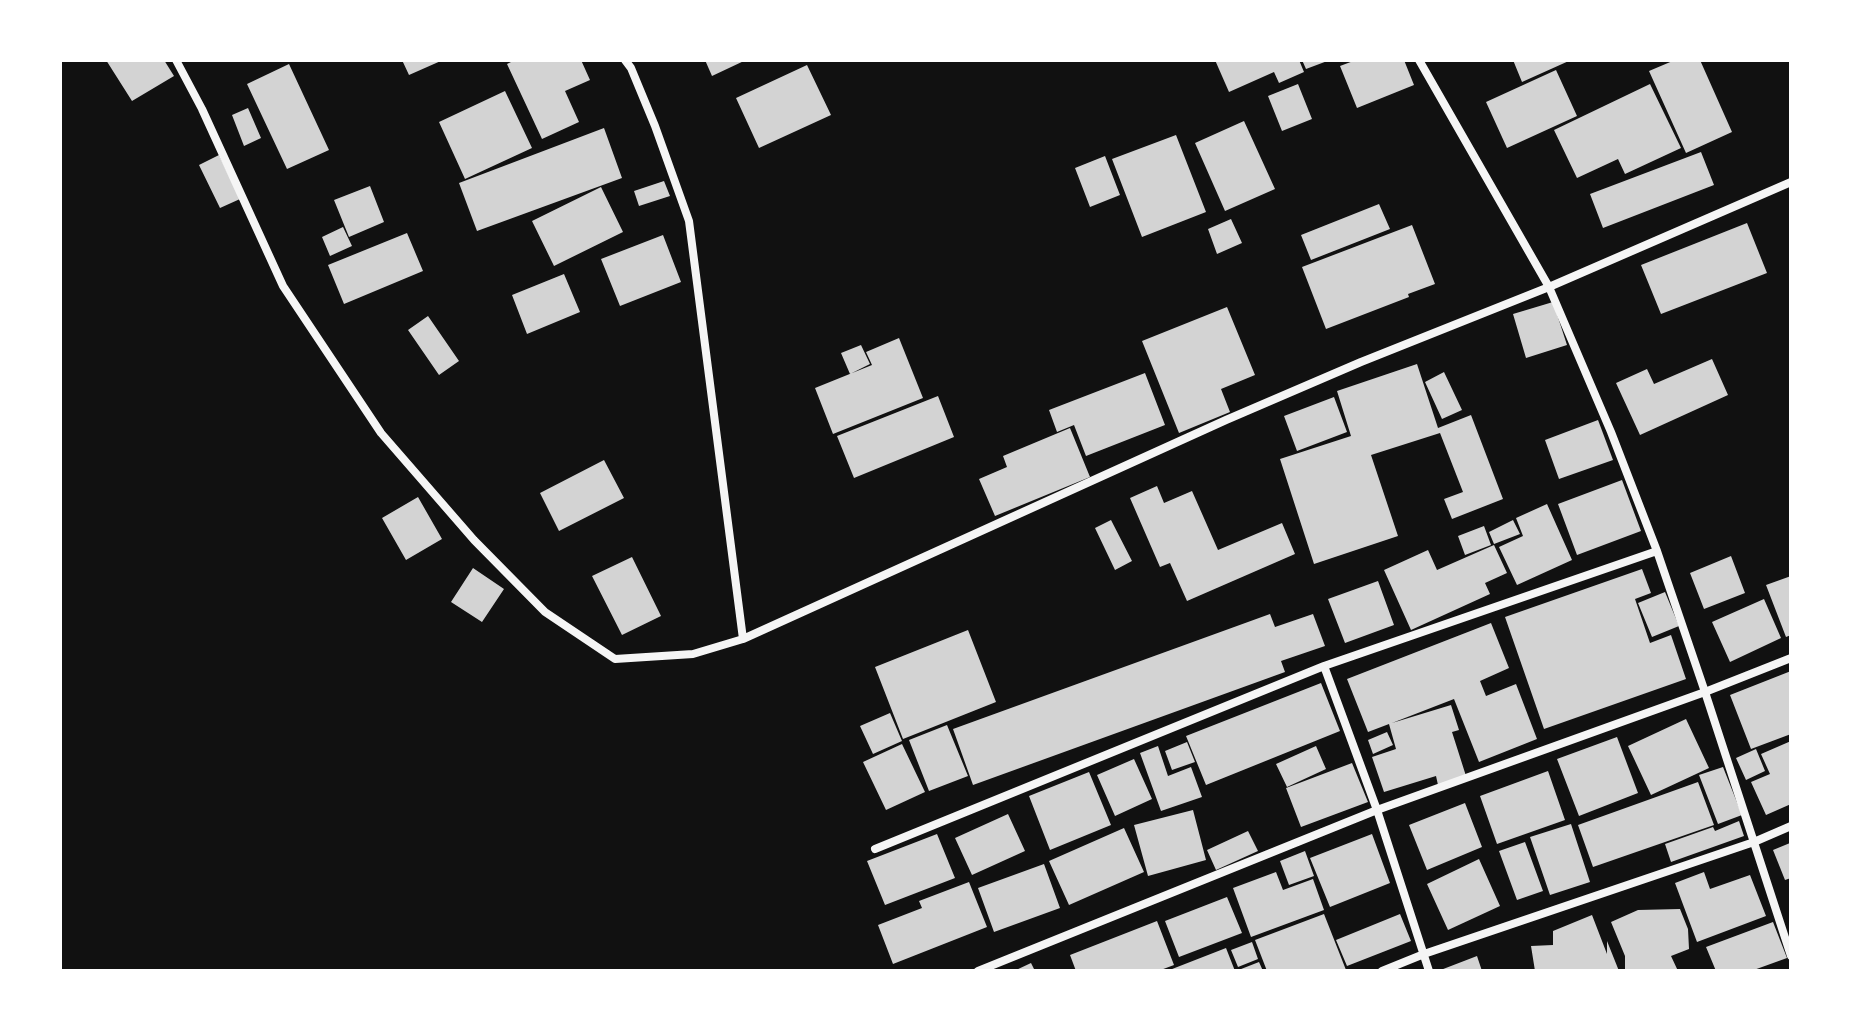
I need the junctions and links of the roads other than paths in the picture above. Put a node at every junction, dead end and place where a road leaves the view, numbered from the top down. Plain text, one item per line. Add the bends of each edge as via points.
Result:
1 (176, 60) edge
2 (625, 60) edge
3 (1419, 60) edge
4 (1791, 182) edge
5 (1549, 287) junction
6 (1657, 551) junction
7 (743, 639) junction
8 (1791, 658) edge
9 (1324, 666) junction
10 (1705, 692) junction
11 (1377, 810) junction
12 (1791, 826) edge
13 (1754, 842) junction
14 (875, 849) dead end
15 (1424, 954) junction
16 (1791, 956) edge
17 (978, 971) edge
18 (1382, 971) edge
19 (1429, 971) edge

1 - 7 street via 283,286 381,433 504,571 545,612 615,659 693,654
2 - 7 street via 689,221
3 - 5 street
4 - 5 street
5 - 6 street
5 - 7 street via 1226,420
6 - 9 street
6 - 10 street
8 - 10 street
9 - 11 street
9 - 14 street
10 - 11 street
10 - 13 street
11 - 15 street
11 - 17 street
12 - 13 street
13 - 15 street
13 - 16 street
15 - 18 street
15 - 19 street

